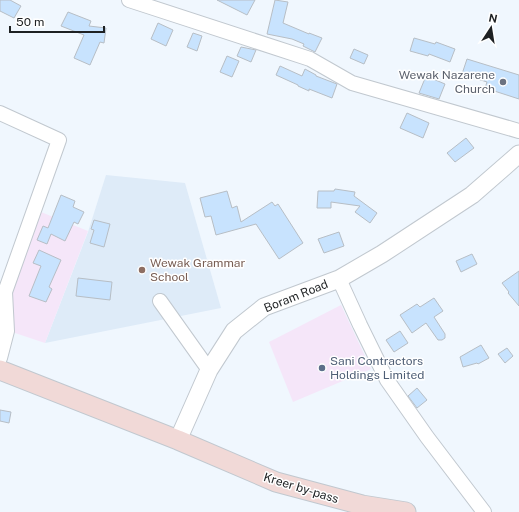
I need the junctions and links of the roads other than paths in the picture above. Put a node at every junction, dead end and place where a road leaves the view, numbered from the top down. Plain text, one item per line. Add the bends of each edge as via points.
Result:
1 (129, 0) edge
2 (0, 113) edge
3 (519, 131) edge
4 (519, 154) edge
5 (339, 279) junction
6 (160, 301) dead end
7 (0, 358) edge
8 (0, 370) edge
9 (209, 370) junction
10 (178, 440) junction
11 (406, 512) edge
12 (484, 512) edge

1 - 3 street via 310,59 352,83
2 - 7 street via 59,140 6,292 7,331
4 - 5 street, Boram Road via 472,195
5 - 9 street, Boram Road via 264,307 234,331
5 - 12 street via 387,380 426,437
6 - 9 street
8 - 10 main road
9 - 10 street, Boram Road
10 - 11 main road, Kreer by-pass via 276,482 362,505

